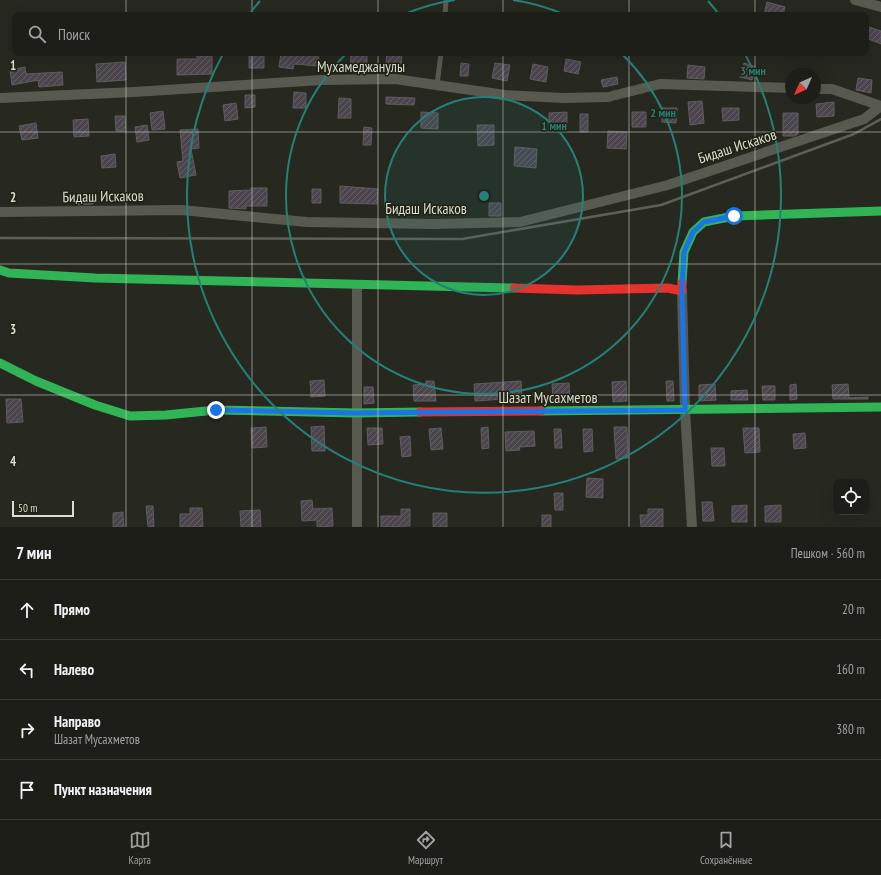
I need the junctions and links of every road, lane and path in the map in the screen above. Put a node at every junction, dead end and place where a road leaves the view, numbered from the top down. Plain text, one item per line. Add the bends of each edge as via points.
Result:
1 (446, 0) edge
2 (855, 0) edge
3 (881, 7) edge
4 (444, 12) edge
5 (441, 56) edge
6 (437, 85) junction
7 (785, 88) edge
8 (821, 89) edge
9 (0, 98) edge
10 (881, 106) edge
11 (881, 211) edge
12 (0, 212) edge
13 (0, 270) edge
14 (357, 285) junction
15 (682, 291) junction
16 (0, 363) edge
17 (881, 407) edge
18 (685, 410) junction
19 (356, 413) junction
20 (357, 527) edge
21 (692, 527) edge

1 - 4 lane
2 - 3 street
5 - 6 lane
6 - 7 street, Мухамеджанулы via 563,98 608,97 660,84
6 - 9 street, Мухамеджанулы via 395,78 322,80
8 - 10 street via 832,89
10 - 12 street, Бидаш Искаков via 864,119 668,185 520,222 307,222 180,210
11 - 15 street via 734,216 704,222 693,232 684,252
13 - 14 street via 9,273 95,278
14 - 15 street via 577,290 668,288
14 - 19 street
15 - 18 street
16 - 19 street, Шазат Мусахметов via 36,381 130,416 216,410
17 - 18 street, Шазат Мусахметов
18 - 19 street, Шазат Мусахметов
18 - 21 street
19 - 20 street

